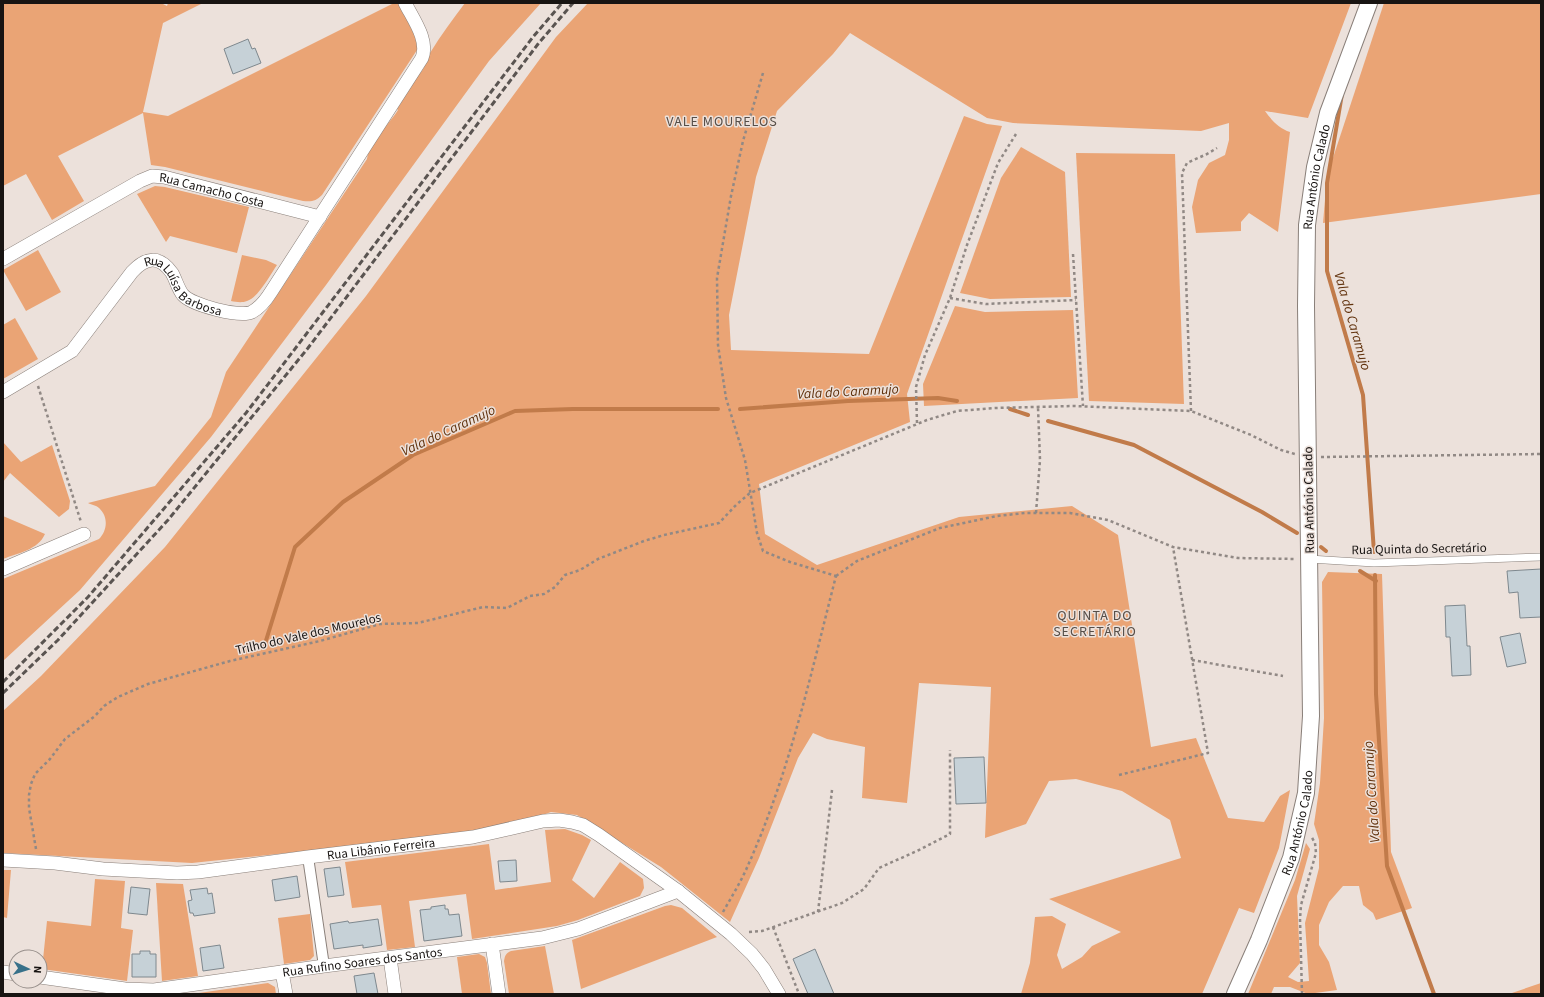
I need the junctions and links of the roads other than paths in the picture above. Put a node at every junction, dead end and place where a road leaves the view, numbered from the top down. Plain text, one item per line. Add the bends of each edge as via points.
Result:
1 (405, 3) edge
2 (1369, 3) edge
3 (320, 217) junction
4 (3, 259) edge
5 (3, 392) edge
6 (84, 534) road end
7 (1541, 557) edge
8 (1309, 559) junction
9 (3, 569) edge
10 (308, 857) junction
11 (3, 860) edge
12 (678, 891) junction
13 (492, 944) junction
14 (390, 958) junction
15 (324, 966) junction
16 (282, 972) junction
17 (48, 978) edge
18 (286, 994) edge
19 (395, 994) edge
20 (499, 994) edge
21 (779, 994) edge
22 (1235, 994) edge

1 - 3 street, Rua Luísa Barbosa via 424,44 425,52
2 - 8 street, Rua António Calado via 1328,114 1319,144 1309,201 1306,252
3 - 4 street, Rua Camacho Costa via 152,176
3 - 5 street, Rua Luísa Barbosa via 261,306 251,312 242,314 189,300 172,273 158,261 149,260 140,263 132,272 72,351
6 - 9 street
7 - 8 lane, Rua Quinta do Secretário via 1374,563
8 - 22 street, Rua António Calado via 1311,716 1306,793 1291,858
10 - 11 street, Rua Libânio Ferreira via 177,873 103,870
10 - 12 street, Rua Libânio Ferreira via 485,835 543,821 559,820 591,830
10 - 15 street
12 - 13 street, Rua Rufino Soares dos Santos via 566,933
12 - 21 street, Rua Libânio Ferreira via 752,954 764,968
13 - 14 street, Rua Rufino Soares dos Santos
13 - 20 street
14 - 15 street, Rua Rufino Soares dos Santos
14 - 19 street
15 - 16 street, Rua Rufino Soares dos Santos
16 - 17 street, Rua Rufino Soares dos Santos via 154,990 124,989
16 - 18 street

